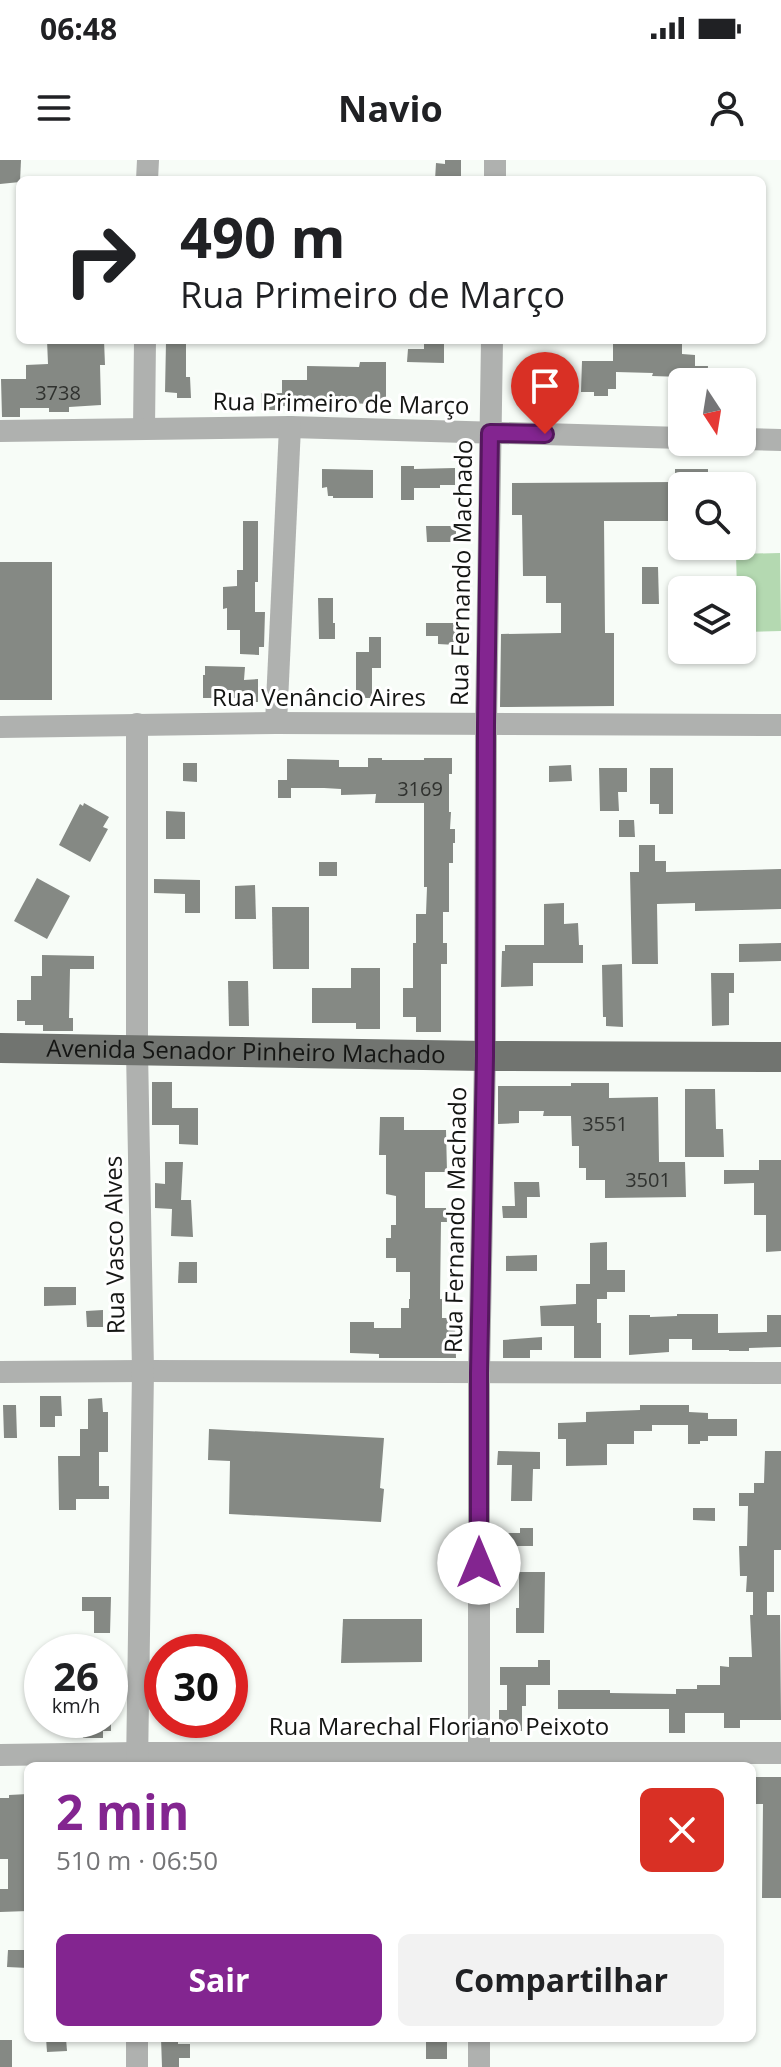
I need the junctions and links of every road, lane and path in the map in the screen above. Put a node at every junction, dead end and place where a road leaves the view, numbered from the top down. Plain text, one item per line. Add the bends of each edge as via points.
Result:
1 (145, 344) edge
2 (492, 344) edge
3 (290, 427) junction
4 (144, 428) junction
5 (0, 431) edge
6 (490, 433) junction
7 (668, 438) edge
8 (756, 439) edge
9 (781, 440) edge
10 (276, 723) junction
11 (137, 724) junction
12 (486, 725) junction
13 (781, 725) edge
14 (0, 727) edge
15 (0, 1048) edge
16 (137, 1051) junction
17 (485, 1056) junction
18 (781, 1057) edge
19 (143, 1371) junction
20 (0, 1372) edge
21 (479, 1373) junction
22 (781, 1373) edge
23 (781, 1753) edge
24 (0, 1755) edge
25 (137, 1759) edge
26 (479, 1760) edge
27 (137, 2042) edge
28 (479, 2042) edge
29 (137, 2067) edge
30 (479, 2067) edge

1 - 4 street
2 - 6 street, Rua Fernando Machado
3 - 4 street, Rua Primeiro de Março
3 - 6 street, Rua Primeiro de Março
3 - 10 street
4 - 5 street, Rua Primeiro de Março
6 - 7 street, Rua Primeiro de Março
6 - 12 street, Rua Fernando Machado
8 - 9 street
10 - 11 street, Rua Venâncio Aires
10 - 12 street, Rua Venâncio Aires
11 - 14 street, Rua Venâncio Aires
11 - 16 street, Rua Vasco Alves
12 - 13 street, Rua Venâncio Aires
12 - 17 street, Rua Fernando Machado
15 - 16 main road, Avenida Senador Pinheiro Machado
16 - 17 main road, Avenida Senador Pinheiro Machado
16 - 19 street, Rua Vasco Alves
17 - 18 main road, Avenida Senador Pinheiro Machado
17 - 21 street, Rua Fernando Machado
19 - 20 street
19 - 21 street
19 - 25 street, Rua Vasco Alves
21 - 22 street
21 - 26 street, Rua Fernando Machado
23 - 26 street, Rua Marechal Floriano Peixoto
24 - 25 street, Rua Marechal Floriano Peixoto
25 - 26 street, Rua Marechal Floriano Peixoto
27 - 29 street
28 - 30 street

